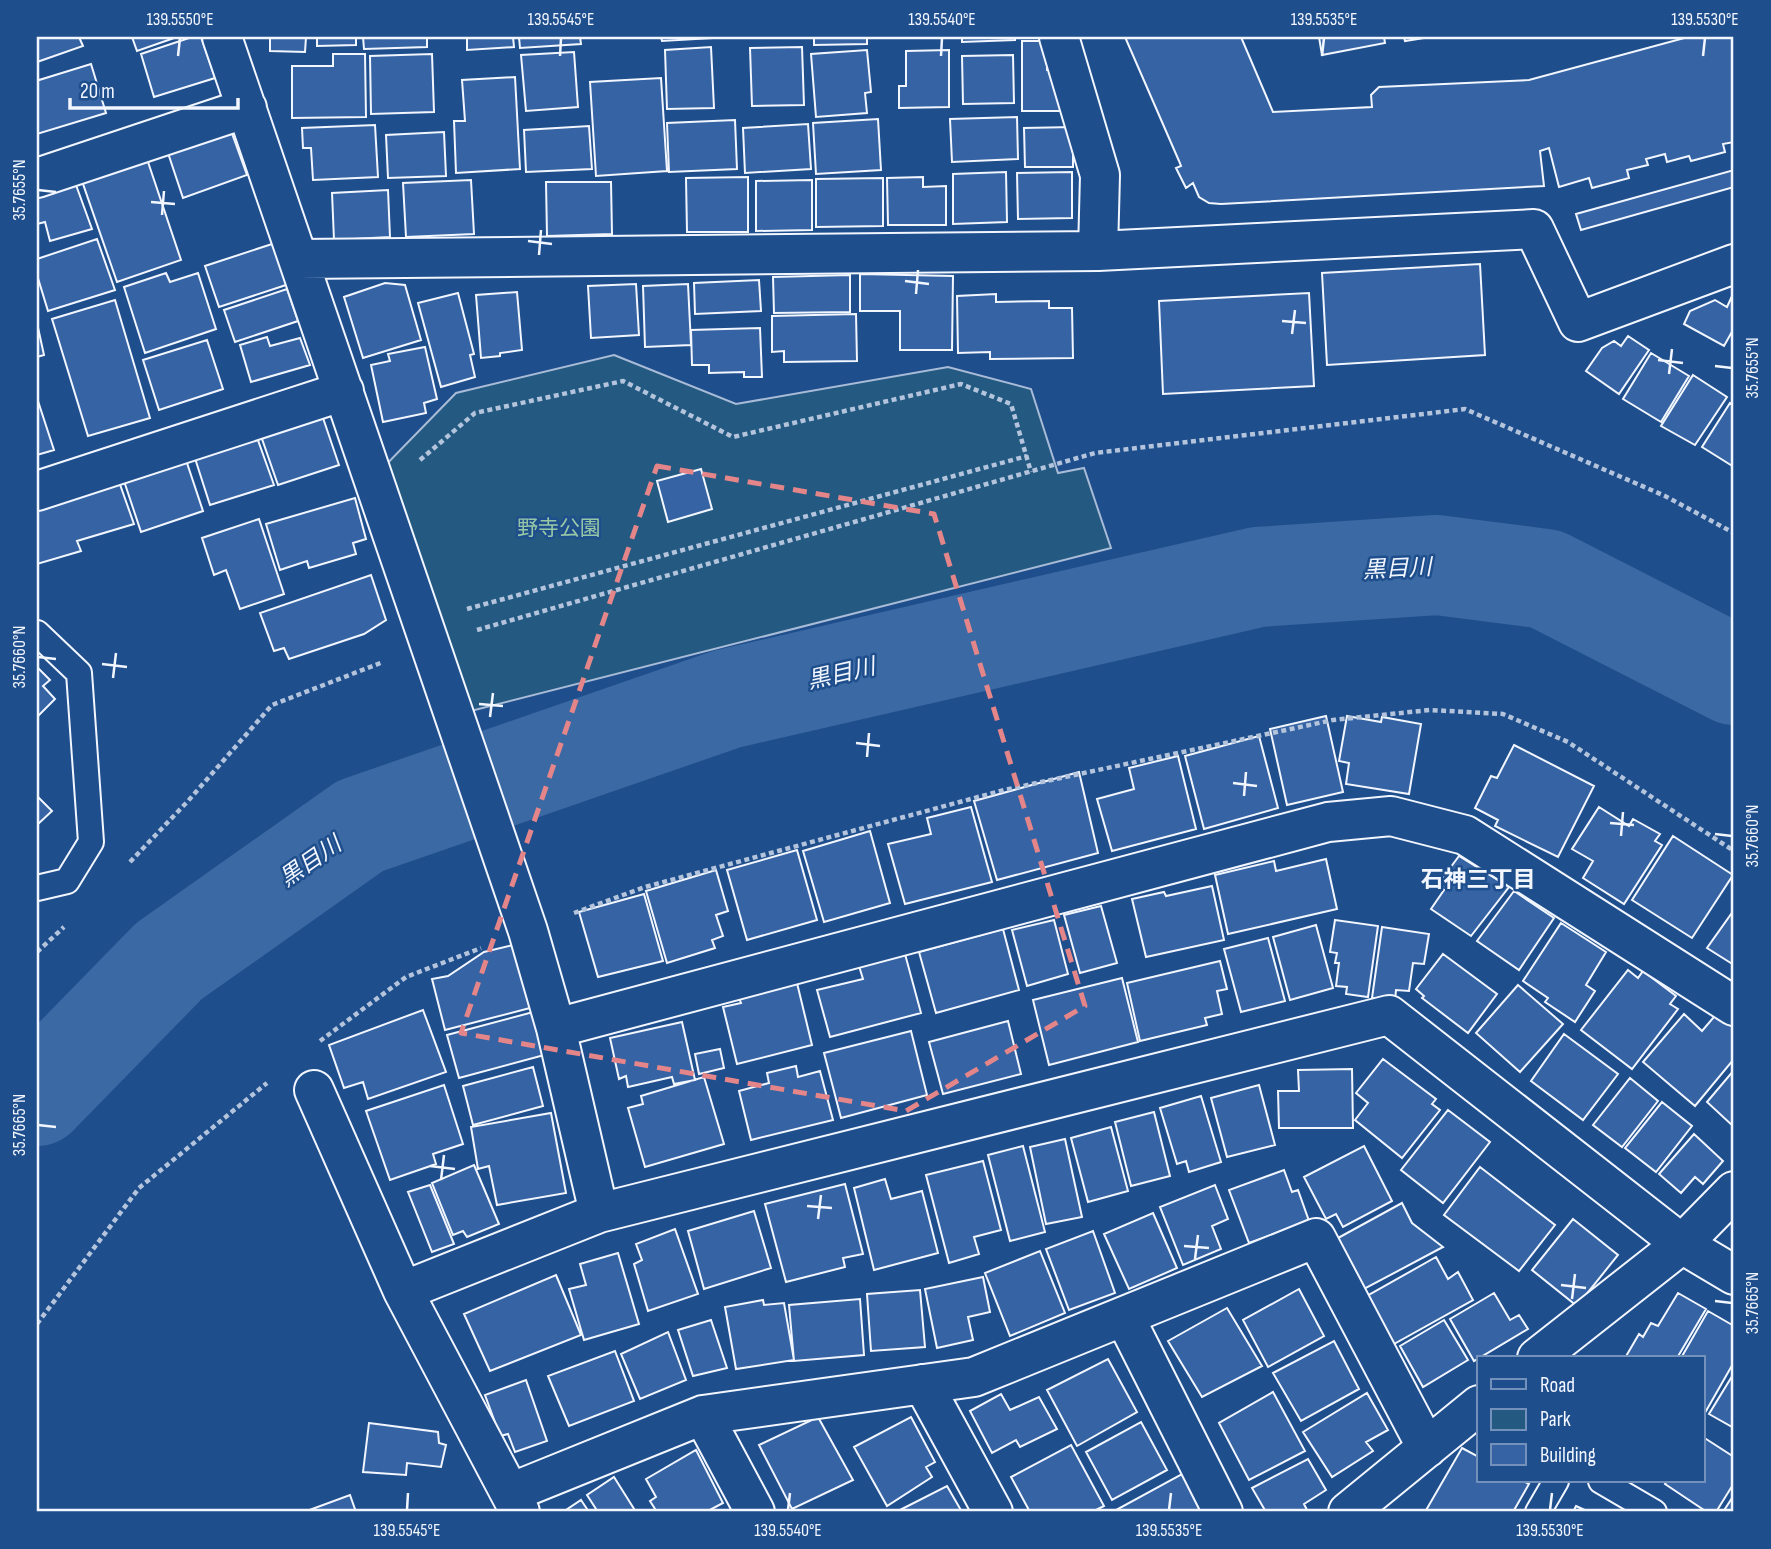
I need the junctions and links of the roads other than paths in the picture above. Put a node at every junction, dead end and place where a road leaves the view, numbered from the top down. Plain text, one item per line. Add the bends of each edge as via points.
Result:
1 (222, 37) edge
2 (1059, 37) edge
3 (247, 108) junction
4 (37, 178) edge
5 (1098, 251) junction
6 (299, 259) junction
7 (1734, 264) edge
8 (344, 391) junction
9 (37, 491) edge
10 (37, 633) edge
11 (37, 888) edge
12 (1734, 1006) edge
13 (556, 1028) junction
14 (314, 1090) dead end
15 (1734, 1191) edge
16 (600, 1213) junction
17 (1682, 1244) junction
18 (1734, 1275) edge
19 (403, 1291) junction
20 (1124, 1316) junction
21 (1540, 1356) edge
22 (923, 1384) junction
23 (1477, 1409) edge
24 (703, 1415) junction
25 (1427, 1448) junction
26 (1555, 1482) edge
27 (1603, 1482) edge
28 (515, 1502) edge
29 (755, 1512) edge
30 (993, 1512) edge
31 (1223, 1512) edge
32 (1348, 1512) edge
33 (1538, 1512) edge
34 (1654, 1512) edge

1 - 3 street
2 - 5 street via 1100,175
3 - 4 street
3 - 6 street
5 - 6 street
5 - 7 street via 1534,229 1578,322
6 - 8 street
8 - 9 street
8 - 13 street via 528,930
10 - 11 lane via 79,673 90,842 66,881
12 - 13 street via 1465,835 1391,816 1328,822
13 - 16 street
14 - 19 street
15 - 17 street
16 - 17 street via 1389,1015
16 - 19 street
17 - 18 street
17 - 21 street
19 - 28 street
20 - 22 street via 974,1377
20 - 25 street via 1316,1238
20 - 31 street
22 - 24 street
22 - 30 street
23 - 25 street
24 - 28 street
24 - 29 street
25 - 32 street
26 - 33 lane
27 - 34 lane

